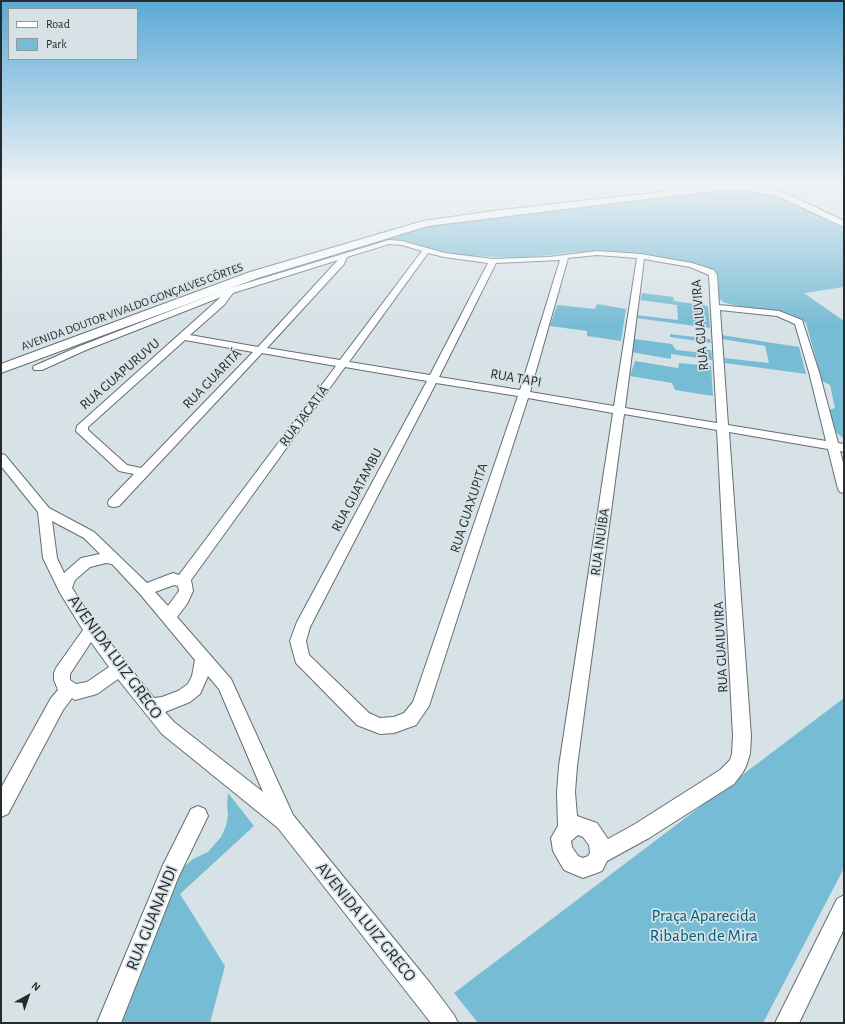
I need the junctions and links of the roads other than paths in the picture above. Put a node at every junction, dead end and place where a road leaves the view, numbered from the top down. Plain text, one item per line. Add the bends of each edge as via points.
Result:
1 (381, 230) edge
2 (404, 230) edge
3 (426, 251) junction
4 (344, 255) junction
5 (564, 256) junction
6 (641, 256) junction
7 (493, 261) junction
8 (306, 267) junction
9 (329, 274) junction
10 (230, 291) junction
11 (715, 307) junction
12 (173, 314) junction
13 (199, 323) junction
14 (183, 337) junction
15 (260, 350) junction
16 (1, 359) edge
17 (343, 364) junction
18 (38, 368) dead end
19 (1, 369) edge
20 (433, 379) junction
21 (524, 394) junction
22 (620, 410) junction
23 (723, 428) junction
24 (833, 446) junction
25 (844, 448) edge
26 (1, 458) edge
27 (142, 472) junction
28 (844, 489) edge
29 (114, 503) dead end
30 (44, 511) junction
31 (116, 560) junction
32 (182, 580) junction
33 (65, 589) junction
34 (145, 590) junction
35 (168, 616) junction
36 (91, 630) junction
37 (203, 659) junction
38 (120, 669) junction
39 (68, 689) junction
40 (149, 706) junction
41 (363, 719) joint
42 (1, 807) edge
43 (198, 816) dead end
44 (285, 821) junction
45 (568, 828) junction
46 (600, 854) junction
47 (844, 906) edge
48 (109, 1023) edge
49 (446, 1023) edge
50 (787, 1023) edge

1 - 16 main road, AVENIDA DOUTOR VIVALDO GONÇALVES CÔRTES via 210,283
2 - 19 main road, AVENIDA DOUTOR VIVALDO GONÇALVES CÔRTES via 232,283
3 - 4 street, RUA GUAIUVIRA via 402,243 389,242
3 - 7 street, RUA GUAIUVIRA
3 - 17 street, RUA JACATIÁ
4 - 8 street, RUA GUAIUVIRA
4 - 9 street, RUA GUARITÁ
5 - 6 street, RUA GUAIUVIRA
5 - 7 street, RUA GUAIUVIRA
5 - 21 street, RUA GUAXUPITA
6 - 11 street, RUA GUAIUVIRA via 692,265 711,272
6 - 22 street, RUA INUÍBA
7 - 20 street, RUA GUATAMBU
8 - 9 street via 322,269
8 - 10 street, RUA GUAIUVIRA
9 - 15 street, RUA GUARITÁ
10 - 12 street, RUA GUAIUVIRA
10 - 13 street, RUA GUAPURUVU via 222,303
11 - 23 street, RUA GUAIUVIRA
11 - 24 street via 779,314 799,322
12 - 13 street via 190,314 198,319
12 - 18 street, RUA GUAIUVIRA
13 - 14 street, RUA GUAPURUVU
14 - 15 street, RUA TAPI
14 - 27 street, RUA GUAPURUVU via 83,426 82,431 122,468
15 - 17 street, RUA TAPI
15 - 27 street, RUA GUARITÁ
17 - 20 street, RUA TAPI
17 - 32 street, RUA JACATIÁ
20 - 21 street, RUA TAPI
20 - 41 street, RUA GUATAMBU via 302,627 298,641 302,658
21 - 22 street, RUA TAPI
21 - 41 street, RUA GUAXUPITA via 420,706 410,719 394,725 380,726
22 - 23 street, RUA TAPI
22 - 45 street, RUA INUÍBA via 568,766
23 - 24 street, RUA TAPI
23 - 46 street, RUA GUAIUVIRA via 741,754 737,766 727,777 642,831
24 - 25 street, RUA TAPI
24 - 28 street
26 - 30 street, AVENIDA LUIZ GRECO
27 - 29 street, RUA GUARITÁ
30 - 31 street, AVENIDA LUIZ GRECO via 89,535
30 - 33 street, AVENIDA LUIZ GRECO via 50,558
31 - 33 street via 106,558 86,562 68,578
31 - 34 street, AVENIDA LUIZ GRECO
32 - 34 street via 167,580
32 - 35 street via 186,591 182,600
33 - 36 street, AVENIDA LUIZ GRECO
34 - 35 street, AVENIDA LUIZ GRECO
35 - 37 street, AVENIDA LUIZ GRECO
36 - 38 street, AVENIDA LUIZ GRECO
36 - 39 street via 62,673 64,685
37 - 40 street via 200,677 194,689 184,697 162,705
37 - 44 street, AVENIDA LUIZ GRECO via 225,684
38 - 39 street via 91,689 75,692
38 - 40 street, AVENIDA LUIZ GRECO
39 - 42 street via 57,704
40 - 44 street, AVENIDA LUIZ GRECO via 168,728
43 - 48 street, RUA GUANANDI via 170,872
44 - 49 street, AVENIDA LUIZ GRECO
45 - 46 street via 578,825 590,830 599,841
45 - 46 street via 561,838 563,851 571,863 583,868 594,864
47 - 50 street

